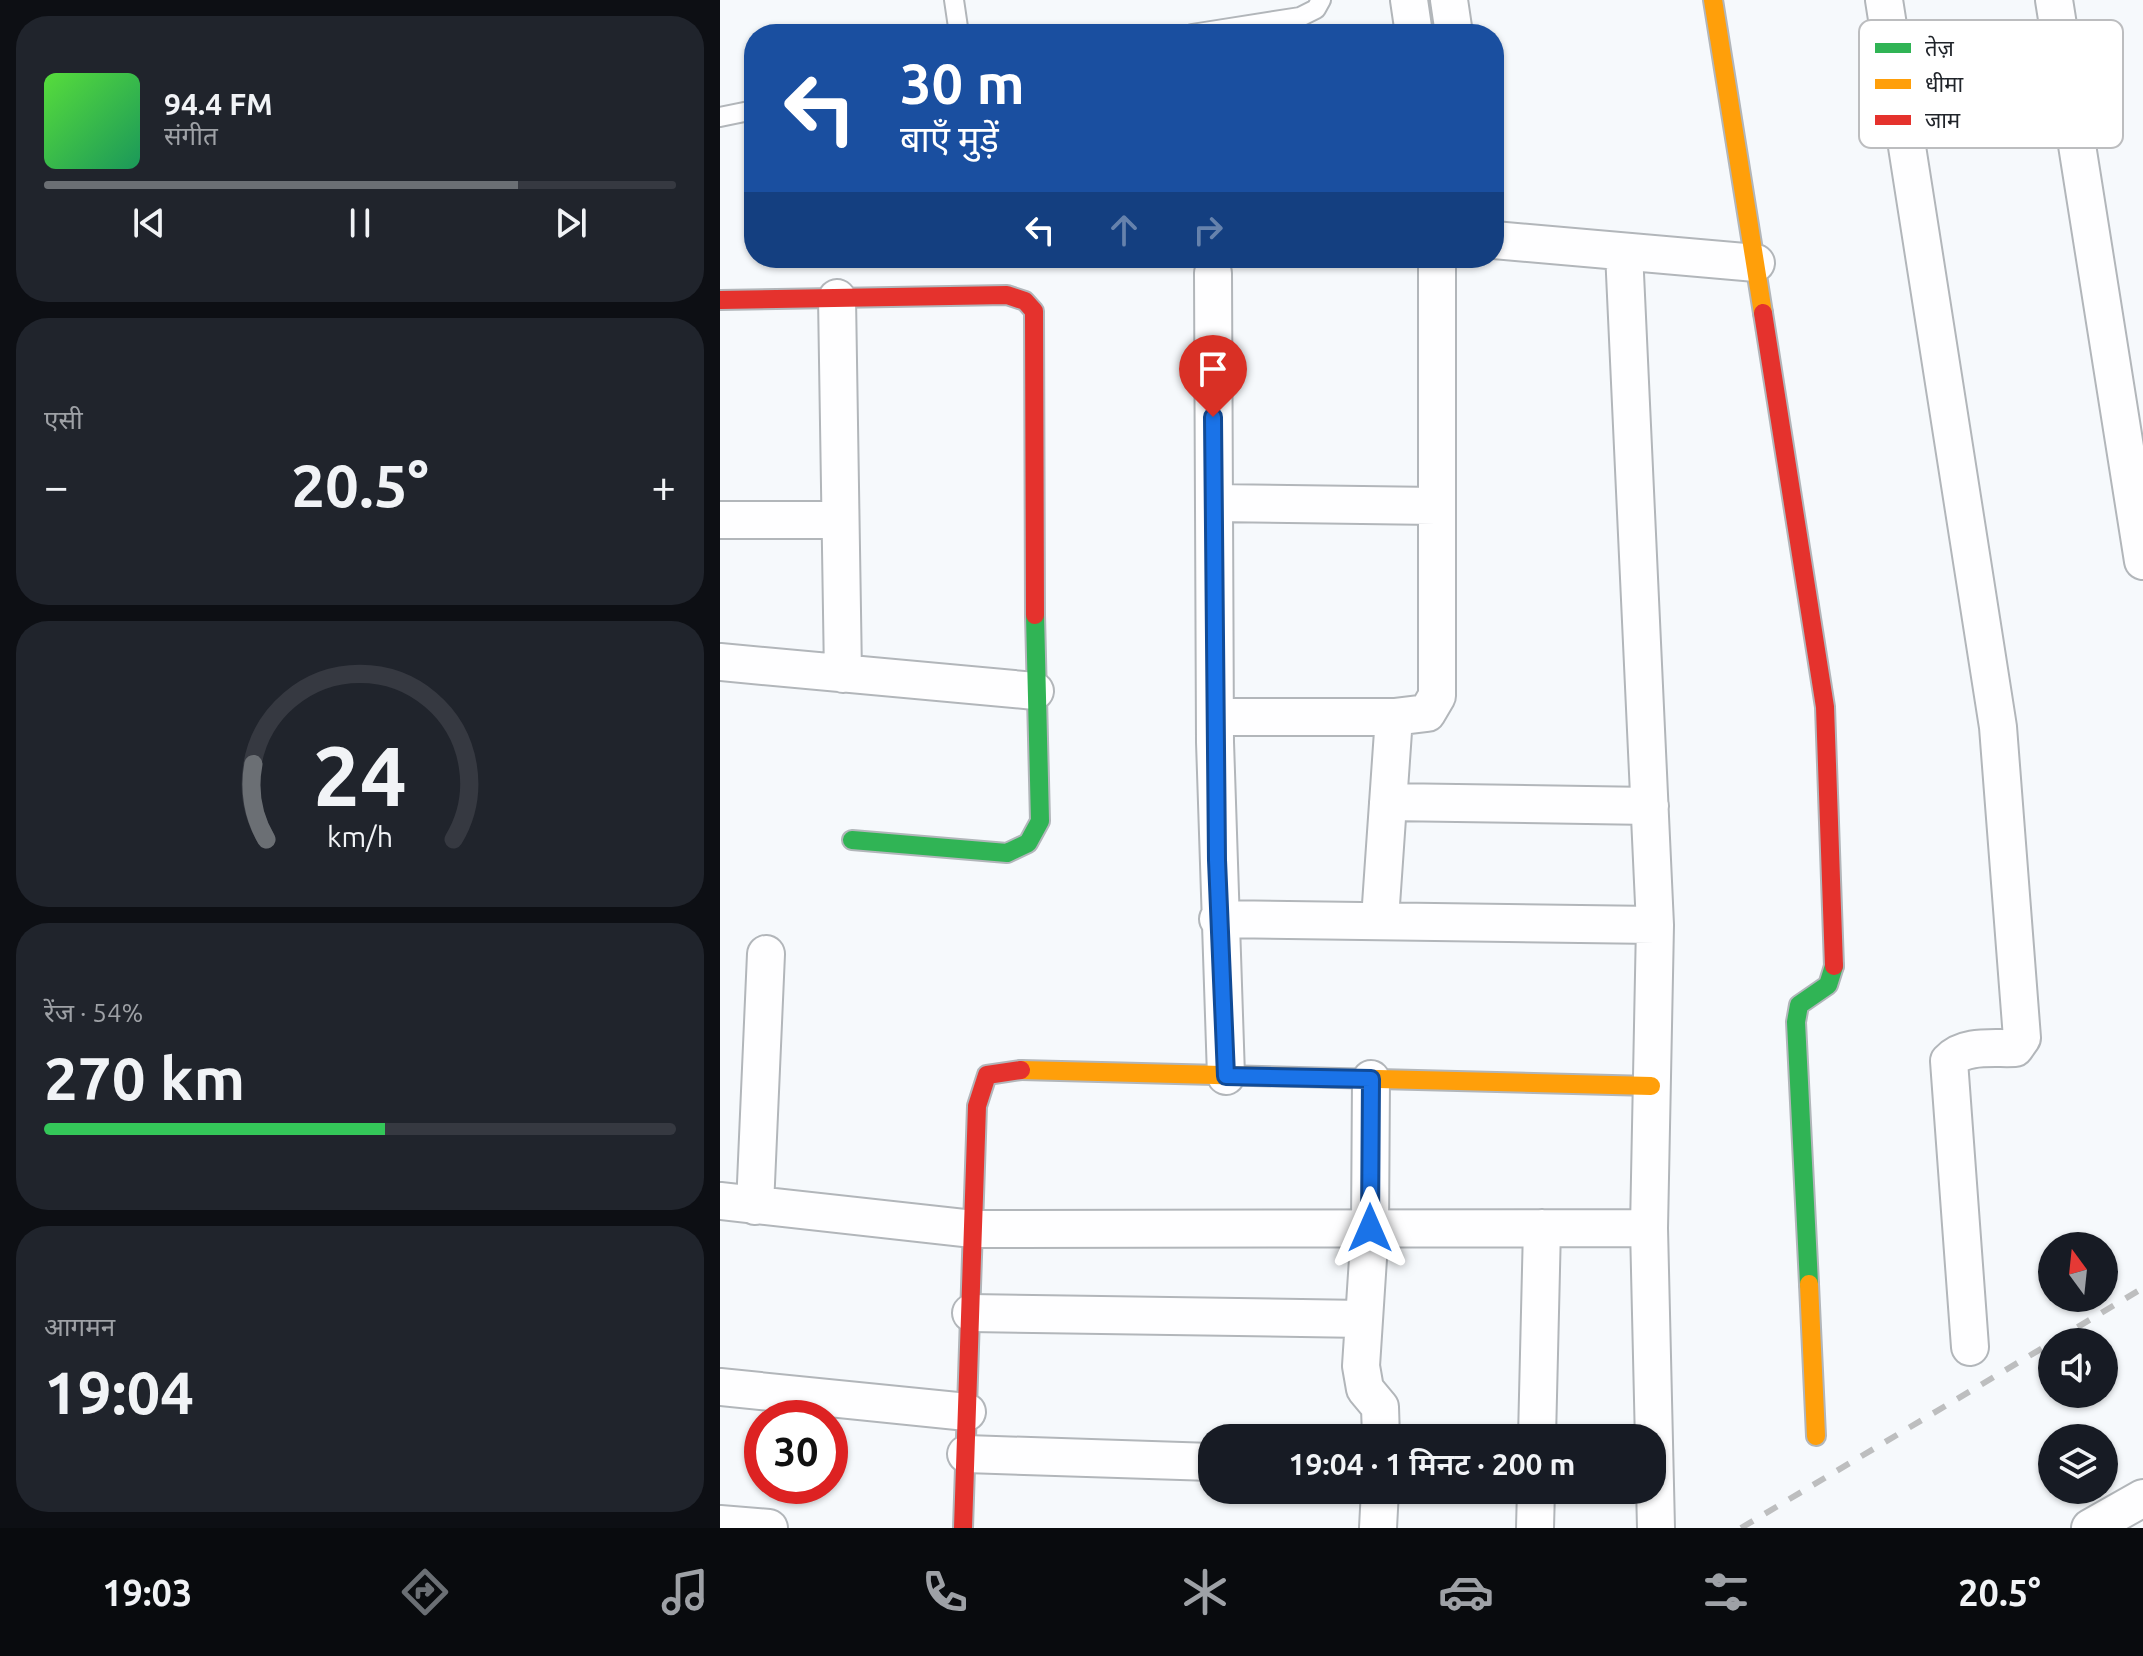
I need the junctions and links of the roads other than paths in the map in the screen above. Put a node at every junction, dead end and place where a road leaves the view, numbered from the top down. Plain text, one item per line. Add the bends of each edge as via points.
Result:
1 (954, 0) edge
2 (1321, 0) edge
3 (1409, 0) edge
4 (1449, 0) edge
5 (1713, 0) edge
6 (1884, 0) edge
7 (2054, 0) edge
8 (1887, 20) edge
9 (2057, 20) edge
10 (958, 24) edge
11 (1256, 24) edge
12 (1413, 24) edge
13 (1453, 24) edge
14 (744, 112) edge
15 (720, 117) edge
16 (1907, 148) edge
17 (2079, 148) edge
18 (1504, 241) edge
19 (1624, 252) junction
20 (1756, 263) junction
21 (1437, 268) edge
22 (1213, 273) dead end
23 (837, 298) junction
24 (720, 300) edge
25 (2138, 498) edge
26 (1214, 503) junction
27 (1436, 506) junction
28 (720, 520) edge
29 (839, 520) junction
30 (2143, 561) edge
31 (720, 662) edge
32 (843, 674) junction
33 (1035, 691) junction
34 (1215, 717) junction
35 (1394, 717) junction
36 (1388, 802) junction
37 (1650, 806) junction
38 (852, 840) dead end
39 (1218, 919) junction
40 (1380, 919) junction
41 (1655, 925) junction
42 (766, 954) dead end
43 (1226, 1076) junction
44 (1371, 1079) junction
45 (1651, 1086) junction
46 (720, 1201) edge
47 (755, 1206) junction
48 (1370, 1228) junction
49 (1542, 1228) junction
50 (1649, 1228) junction
51 (973, 1229) junction
52 (971, 1313) junction
53 (1364, 1319) junction
54 (1970, 1347) dead end
55 (720, 1387) edge
56 (967, 1412) junction
57 (1381, 1424) edge
58 (1537, 1424) edge
59 (1816, 1436) dead end
60 (966, 1454) junction
61 (1198, 1462) edge
62 (2143, 1498) edge
63 (1379, 1504) edge
64 (1536, 1504) edge
65 (720, 1524) edge
66 (769, 1528) edge
67 (963, 1528) edge
68 (1378, 1528) edge
69 (1535, 1528) edge
70 (1656, 1528) edge
71 (2090, 1528) edge

1 - 10 lane
2 - 11 lane via 1300,17
3 - 12 street
4 - 13 street
5 - 20 street
6 - 8 street
7 - 9 street
14 - 15 lane
16 - 54 street via 1998,727 2022,1038 2015,1048 1967,1050 1949,1061
17 - 25 street
18 - 19 street
19 - 20 street
19 - 37 street
20 - 59 street via 1825,707 1834,974 1828,985 1799,1005 1796,1022
21 - 27 street
22 - 26 street
23 - 24 street
23 - 29 street
23 - 33 street via 1007,295 1025,301 1034,311
25 - 30 street
26 - 27 street
26 - 34 street
27 - 35 street via 1437,696 1427,713
28 - 29 street
29 - 32 street
31 - 32 street
32 - 33 street
33 - 38 street via 1040,821 1028,843 1007,853 992,853
34 - 35 street
34 - 39 street
35 - 36 street
36 - 37 street
36 - 40 street
37 - 41 street
39 - 40 street
39 - 43 street
40 - 41 street
41 - 45 street
42 - 47 street
43 - 44 street
43 - 51 street via 1009,1070 987,1075 977,1106
44 - 45 street
44 - 48 street
45 - 50 street
46 - 47 street
47 - 51 street
48 - 49 street
48 - 51 street
48 - 53 street
49 - 50 street
49 - 58 street
50 - 70 street
51 - 52 street
52 - 53 street
52 - 56 street
53 - 57 street via 1362,1378 1380,1407
55 - 56 street
56 - 60 street
60 - 61 street
60 - 67 street
62 - 71 street
63 - 68 street
64 - 69 street
65 - 66 street

